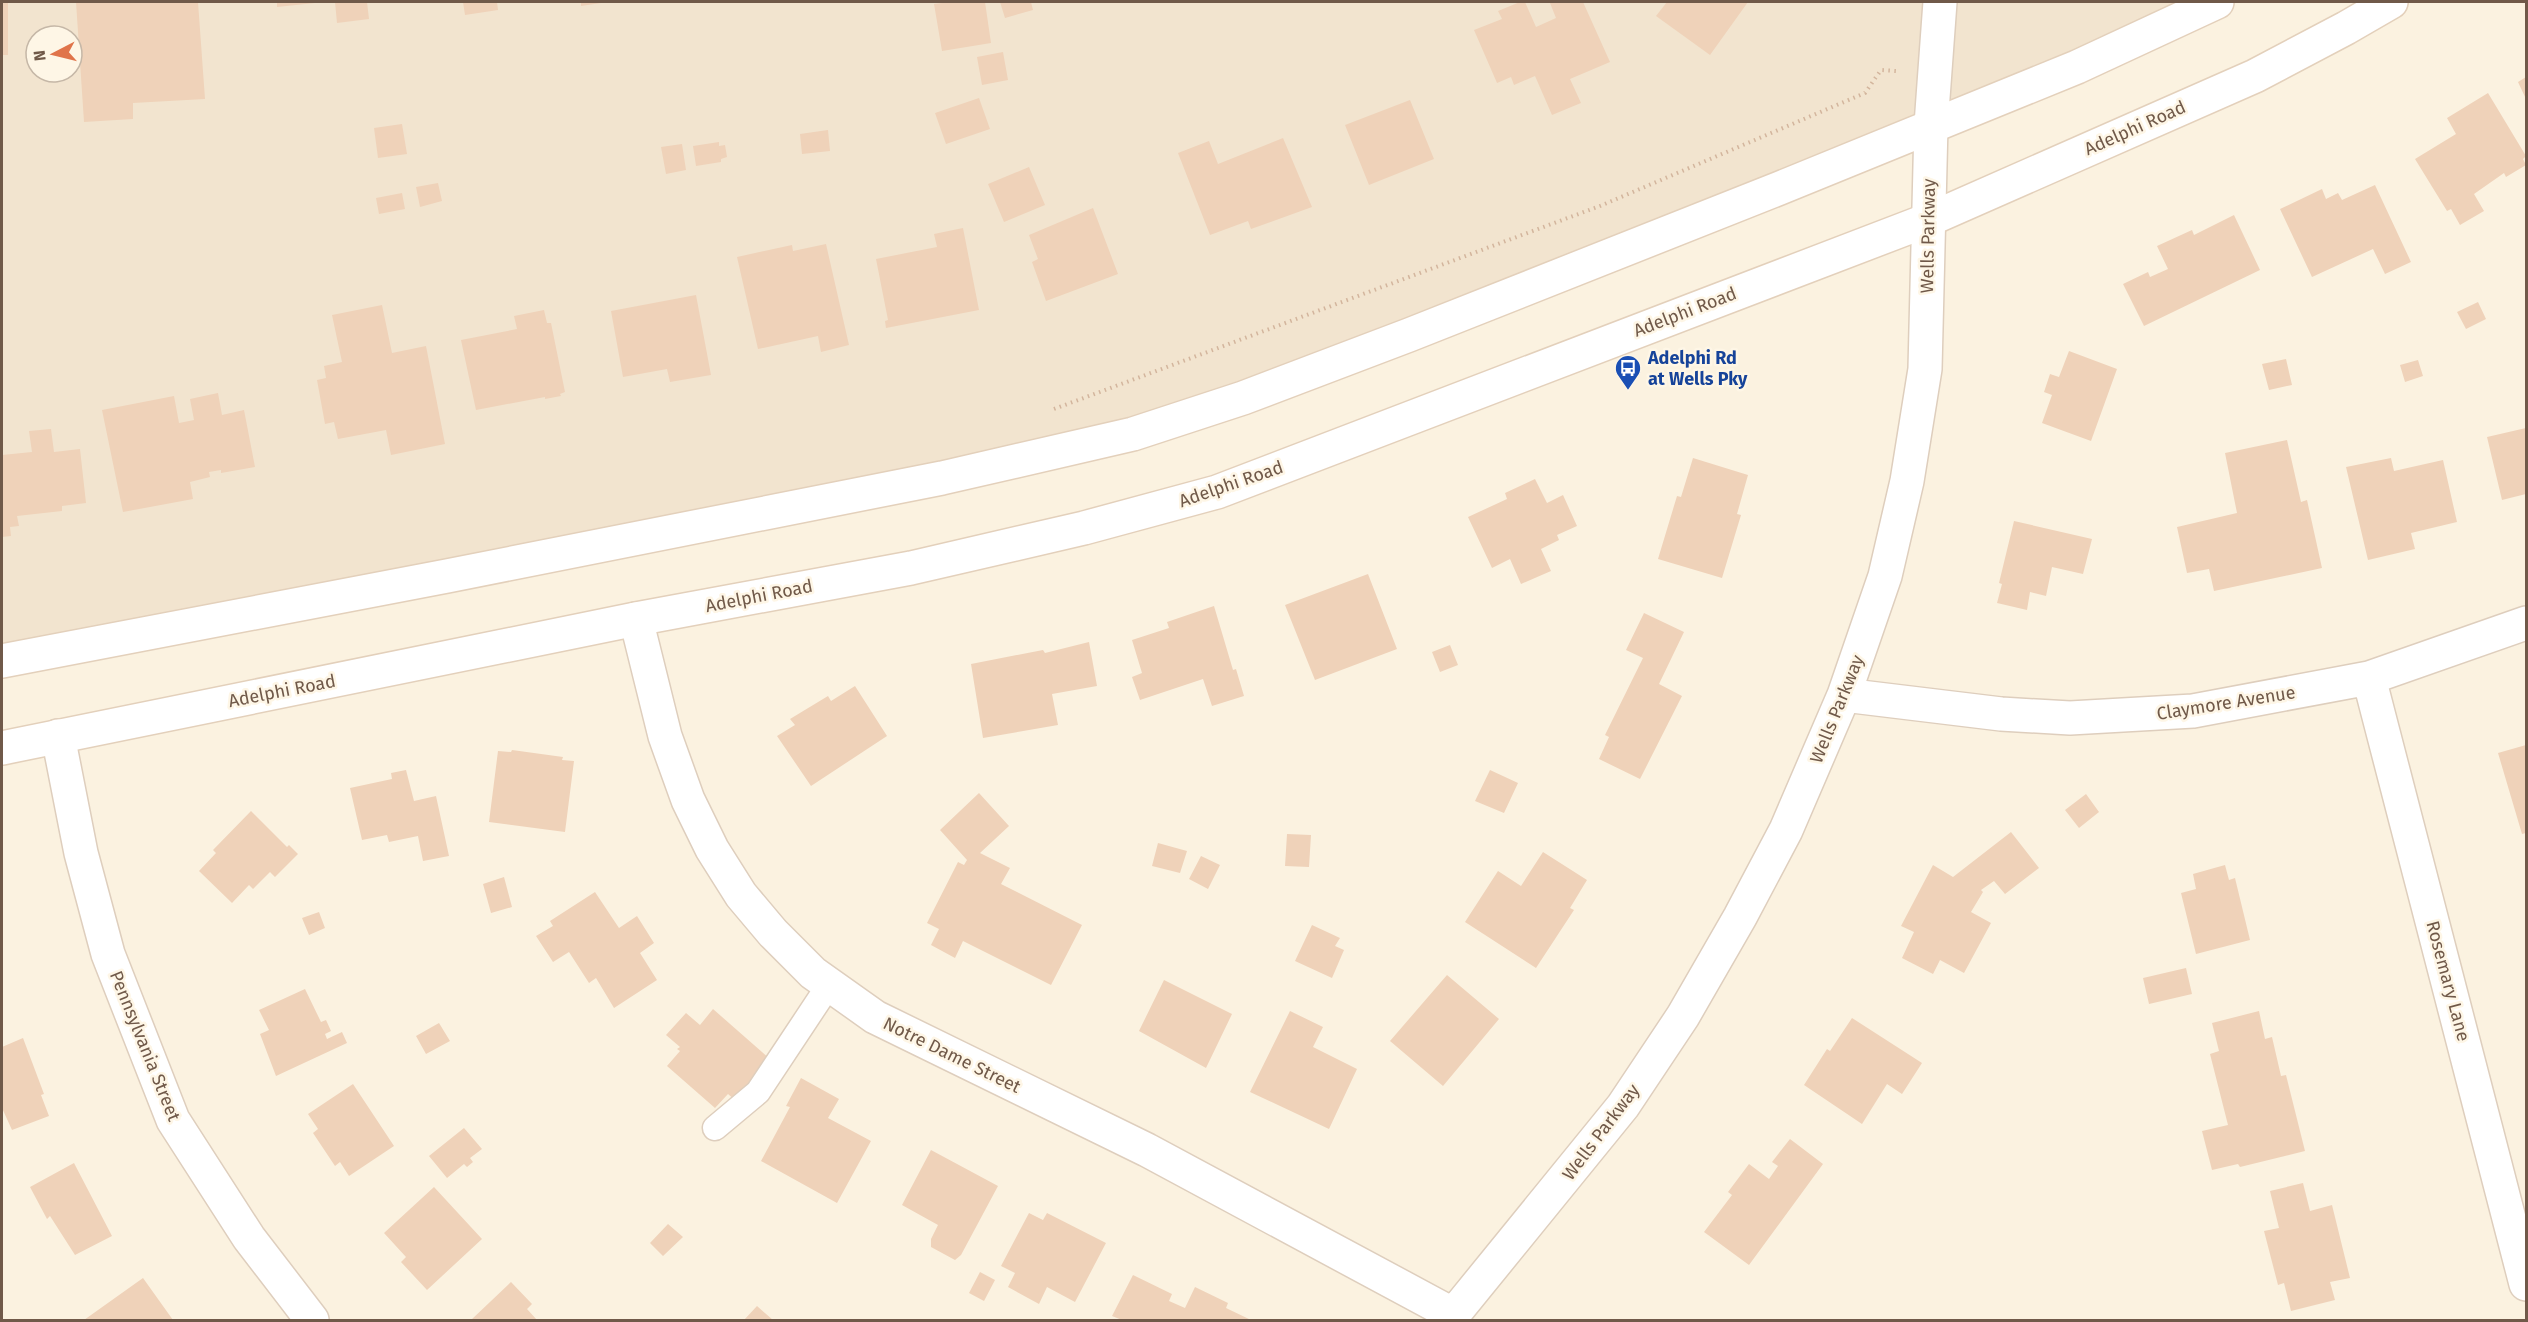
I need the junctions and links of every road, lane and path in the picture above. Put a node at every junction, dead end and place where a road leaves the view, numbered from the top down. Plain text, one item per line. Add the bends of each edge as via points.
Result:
1 (1940, 2) edge
2 (2217, 2) edge
3 (2391, 2) edge
4 (1900, 71) dead end
5 (1931, 125) junction
6 (1928, 220) junction
7 (1049, 411) dead end
8 (636, 619) junction
9 (2526, 623) edge
10 (2, 661) edge
11 (2370, 678) junction
12 (1844, 695) junction
13 (58, 736) junction
14 (2, 748) edge
15 (829, 985) junction
16 (716, 1128) dead end
17 (2526, 1284) edge
18 (1452, 1318) edge
19 (312, 1320) edge

1 - 5 main road, Wells Parkway
2 - 5 main road via 2077,67
3 - 6 main road, Adelphi Road via 2254,76
4 - 7 path via 1881,70 1865,93 1600,206
5 - 6 main road, Wells Parkway
5 - 10 main road via 1409,335 1243,398 1133,434 942,478
6 - 8 main road, Adelphi Road via 1217,492 911,568
6 - 12 main road, Wells Parkway via 1925,369 1907,481 1885,576
8 - 13 main road, Adelphi Road
8 - 15 main road, Notre Dame Street via 665,736 688,800 712,849 741,895 773,933
9 - 11 main road, Claymore Avenue
11 - 12 main road, Claymore Avenue via 2193,711 2070,718 2001,714
11 - 17 main road, Rosemary Lane
12 - 18 main road, Wells Parkway via 1786,831 1683,1016 1623,1106
13 - 14 main road, Adelphi Road
13 - 19 main road, Pennsylvania Street via 81,853 108,954 174,1120 249,1238
15 - 16 lane via 758,1092
15 - 18 main road, Notre Dame Street via 875,1017 1147,1150

